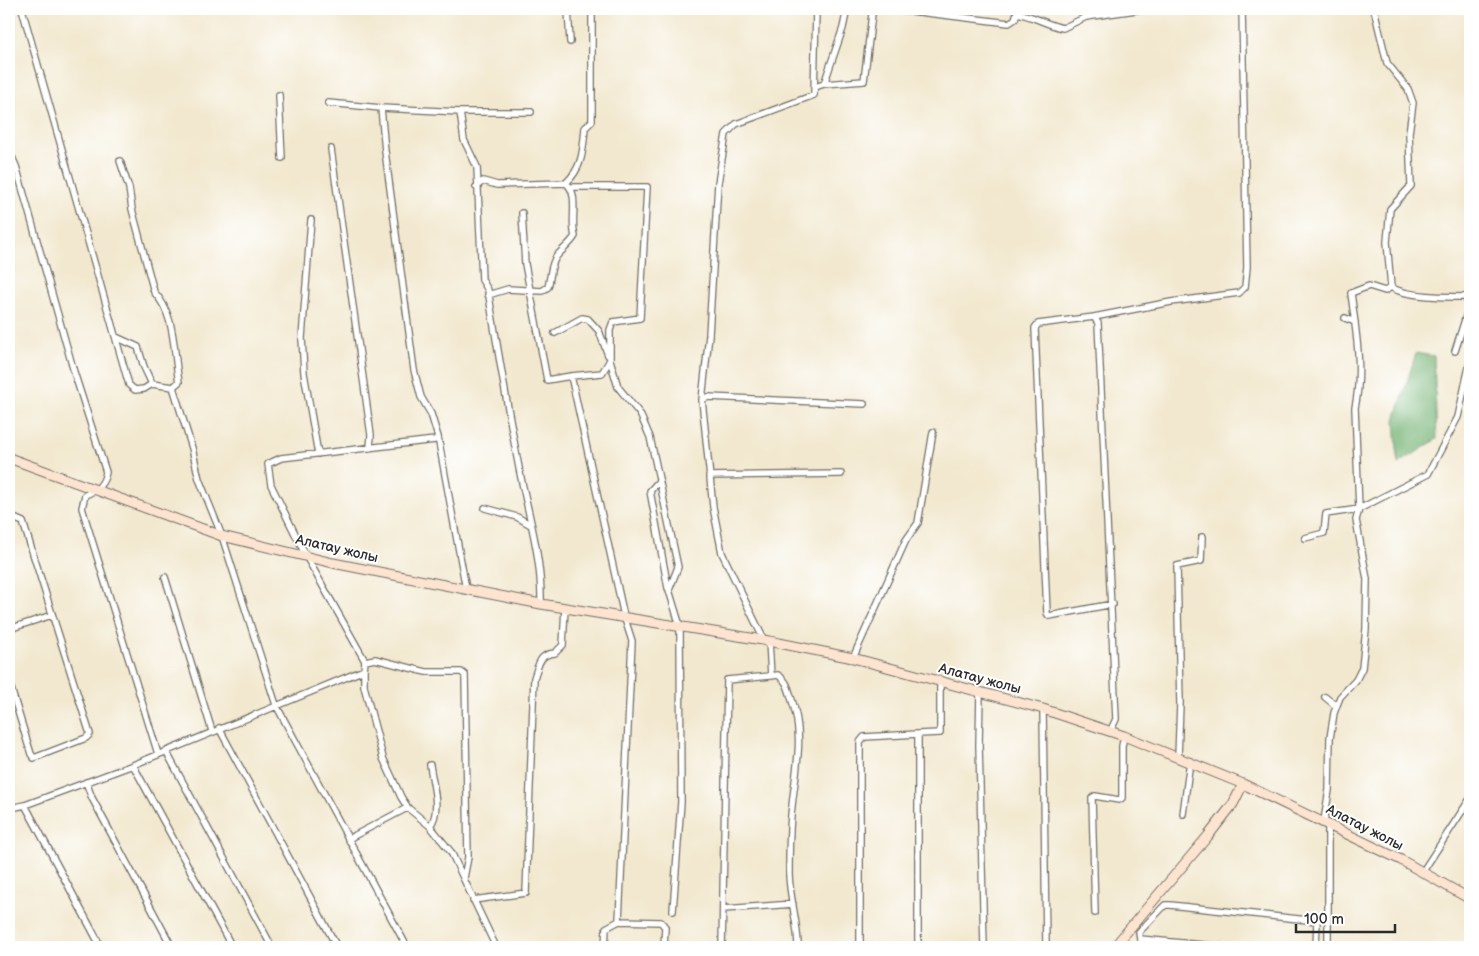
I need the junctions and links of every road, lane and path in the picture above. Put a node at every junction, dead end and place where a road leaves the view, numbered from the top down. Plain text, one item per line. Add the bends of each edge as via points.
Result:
1 (22, 9) edge
2 (568, 9) edge
3 (592, 9) edge
4 (816, 9) edge
5 (847, 9) edge
6 (874, 9) edge
7 (894, 9) edge
8 (1242, 9) edge
9 (1374, 9) edge
10 (1136, 10) edge
11 (1018, 11) edge
12 (570, 42) dead end
13 (824, 84) junction
14 (815, 87) junction
15 (278, 95) dead end
16 (328, 104) dead end
17 (381, 108) junction
18 (460, 112) junction
19 (531, 112) dead end
20 (331, 148) dead end
21 (9, 157) edge
22 (282, 158) dead end
23 (120, 162) dead end
24 (568, 185) junction
25 (476, 187) junction
26 (522, 213) dead end
27 (311, 220) dead end
28 (1390, 287) junction
29 (529, 290) junction
30 (488, 294) junction
31 (1094, 317) junction
32 (1345, 318) dead end
33 (1355, 322) junction
34 (555, 333) dead end
35 (116, 337) junction
36 (1455, 351) dead end
37 (610, 360) junction
38 (1470, 362) edge
39 (571, 376) junction
40 (152, 384) junction
41 (173, 387) junction
42 (702, 400) junction
43 (864, 404) dead end
44 (932, 432) dead end
45 (438, 437) junction
46 (370, 448) junction
47 (318, 454) junction
48 (9, 458) edge
49 (841, 474) dead end
50 (709, 476) junction
51 (659, 481) junction
52 (96, 491) junction
53 (485, 508) dead end
54 (1359, 509) junction
55 (9, 516) edge
56 (531, 525) junction
57 (222, 536) junction
58 (1202, 537) dead end
59 (1305, 538) dead end
60 (306, 556) junction
61 (165, 577) dead end
62 (466, 589) junction
63 (669, 590) junction
64 (541, 604) junction
65 (1113, 604) junction
66 (565, 608) junction
67 (52, 615) junction
68 (624, 616) junction
69 (680, 626) junction
70 (9, 629) edge
71 (763, 640) junction
72 (853, 658) junction
73 (365, 661) junction
74 (364, 670) junction
75 (771, 676) junction
76 (9, 682) edge
77 (940, 682) junction
78 (980, 692) junction
79 (1325, 697) dead end
80 (276, 705) junction
81 (1336, 706) junction
82 (1043, 709) junction
83 (219, 728) junction
84 (212, 731) junction
85 (1110, 732) junction
86 (918, 734) junction
87 (1124, 736) junction
88 (166, 751) junction
89 (158, 754) junction
90 (1178, 757) junction
91 (1190, 761) junction
92 (133, 765) junction
93 (430, 765) dead end
94 (86, 782) junction
95 (1242, 784) junction
96 (1470, 799) edge
97 (9, 800) edge
98 (25, 805) junction
99 (408, 808) junction
100 (10, 809) edge
101 (1183, 814) dead end
102 (1326, 822) junction
103 (430, 826) junction
104 (348, 839) junction
105 (1422, 871) junction
106 (464, 878) junction
107 (474, 900) junction
108 (1470, 900) edge
109 (792, 904) junction
110 (723, 909) junction
111 (673, 911) dead end
112 (1095, 913) dead end
113 (619, 921) junction
114 (493, 946) edge
115 (101, 947) edge
116 (172, 947) edge
117 (232, 947) edge
118 (272, 947) edge
119 (337, 947) edge
120 (407, 947) edge
121 (604, 947) edge
122 (664, 947) edge
123 (722, 947) edge
124 (798, 947) edge
125 (860, 947) edge
126 (918, 947) edge
127 (984, 947) edge
128 (1046, 947) edge
129 (1114, 947) edge
130 (1224, 947) edge
131 (1316, 947) edge
132 (1328, 947) edge

1 - 35 street
2 - 12 street
3 - 24 street via 592,121 585,128 583,156
4 - 14 street
5 - 13 street
6 - 13 street via 864,81
7 - 11 street via 1008,23 1015,19
8 - 31 street via 1245,287 1239,292
9 - 28 street via 1386,63 1408,90 1413,103 1411,186 1390,208 1387,242
10 - 11 street via 1086,17 1063,28
13 - 14 street
14 - 42 street via 814,95 736,124 726,134 718,183
15 - 22 street
16 - 17 street
17 - 18 street
17 - 45 street via 414,370 421,397 431,414
18 - 19 street
18 - 25 street via 464,140 477,167
20 - 46 street via 371,435
21 - 52 street via 16,166 106,472 105,480
23 - 41 street via 154,292 170,316 178,382
24 - 25 street via 497,185 483,181
24 - 29 street via 574,193 572,223 575,236 568,248 556,257 548,287 542,291
24 - 37 street via 647,187 640,318 613,322
25 - 30 street via 482,280
26 - 29 street
27 - 47 street via 302,338 304,373
28 - 33 street via 1385,291 1369,286 1350,293
28 - 36 street via 1410,293 1466,298 1469,307
29 - 30 street via 508,289
29 - 39 street via 547,380
30 - 56 street via 504,394
31 - 65 street via 1098,323
31 - 65 street via 1042,323 1035,328 1046,610 1049,616
32 - 33 street
33 - 54 street via 1360,361 1354,408
34 - 37 street via 582,318 588,319 599,331
35 - 40 street via 138,347
35 - 40 street via 129,385 135,390
37 - 39 street via 602,373
37 - 51 street via 618,387 640,414 650,437
38 - 54 street via 1458,417 1428,474
39 - 68 street
40 - 41 street
41 - 57 street via 199,479
42 - 43 street via 708,396
42 - 50 street
44 - 72 street via 918,523 906,540
45 - 46 street
45 - 62 street
46 - 47 street
47 - 60 street via 281,458 268,464 272,485
48 - 52 main road, Алатау жолы
49 - 50 street
50 - 71 street via 722,553
51 - 63 street via 678,567
51 - 63 street via 650,491
52 - 57 main road, Алатау жолы
52 - 89 street via 85,495 82,508
53 - 56 street via 517,517
54 - 59 street via 1326,514 1324,533
54 - 81 street via 1356,520 1367,579 1362,668
55 - 67 street via 23,522
56 - 64 street via 542,581
57 - 60 main road, Алатау жолы
57 - 80 street
58 - 90 street via 1201,561 1178,566
60 - 62 main road, Алатау жолы
60 - 73 street
61 - 84 street
62 - 64 main road, Алатау жолы
63 - 69 street
64 - 66 main road, Алатау жолы
65 - 85 street via 1116,719
66 - 68 main road, Алатау жолы
66 - 107 street via 563,645 555,653 540,659 534,678 526,893
67 - 70 street
67 - 76 street via 90,734 34,758
68 - 69 main road, Алатау жолы
68 - 113 street via 632,640
69 - 71 main road, Алатау жолы
69 - 111 street via 680,802
71 - 72 main road, Алатау жолы
71 - 75 street
72 - 77 main road, Алатау жолы
73 - 74 street
73 - 106 street via 375,659 426,672 461,672 465,675 468,856
74 - 80 street
74 - 99 street via 364,686 383,758
75 - 109 street via 778,675 786,681 797,712 800,747 792,807 789,874
75 - 110 street via 727,680
77 - 78 main road, Алатау жолы
77 - 86 street via 940,733
78 - 82 main road, Алатау жолы
78 - 127 street
79 - 81 street
80 - 83 street
80 - 104 street
81 - 102 street via 1330,738
82 - 85 main road, Алатау жолы
82 - 128 street
83 - 84 street
83 - 119 street
84 - 88 street
85 - 87 main road, Алатау жолы
86 - 125 street via 864,736 860,742
86 - 126 street
87 - 90 main road, Алатау жолы
87 - 112 street via 1122,798 1092,798
88 - 89 street
88 - 118 street
89 - 92 street
90 - 91 main road, Алатау жолы
91 - 95 main road, Алатау жолы
91 - 101 street
92 - 94 street
92 - 117 street
93 - 103 street via 436,810 435,820
94 - 98 street
94 - 116 street
95 - 102 main road, Алатау жолы
95 - 129 main road via 1234,804 1224,817
96 - 105 street
97 - 100 street
98 - 100 street
98 - 115 street
99 - 103 street
99 - 104 street
102 - 105 main road, Алатау жолы
102 - 132 street
103 - 106 street via 451,852
104 - 120 street
105 - 108 main road, Алатау жолы
106 - 107 street
107 - 114 street
109 - 110 street
109 - 124 street
110 - 123 street
113 - 121 street via 606,928
113 - 122 street via 661,922
130 - 131 street via 1140,939 1139,932 1165,905 1170,905 1317,921

